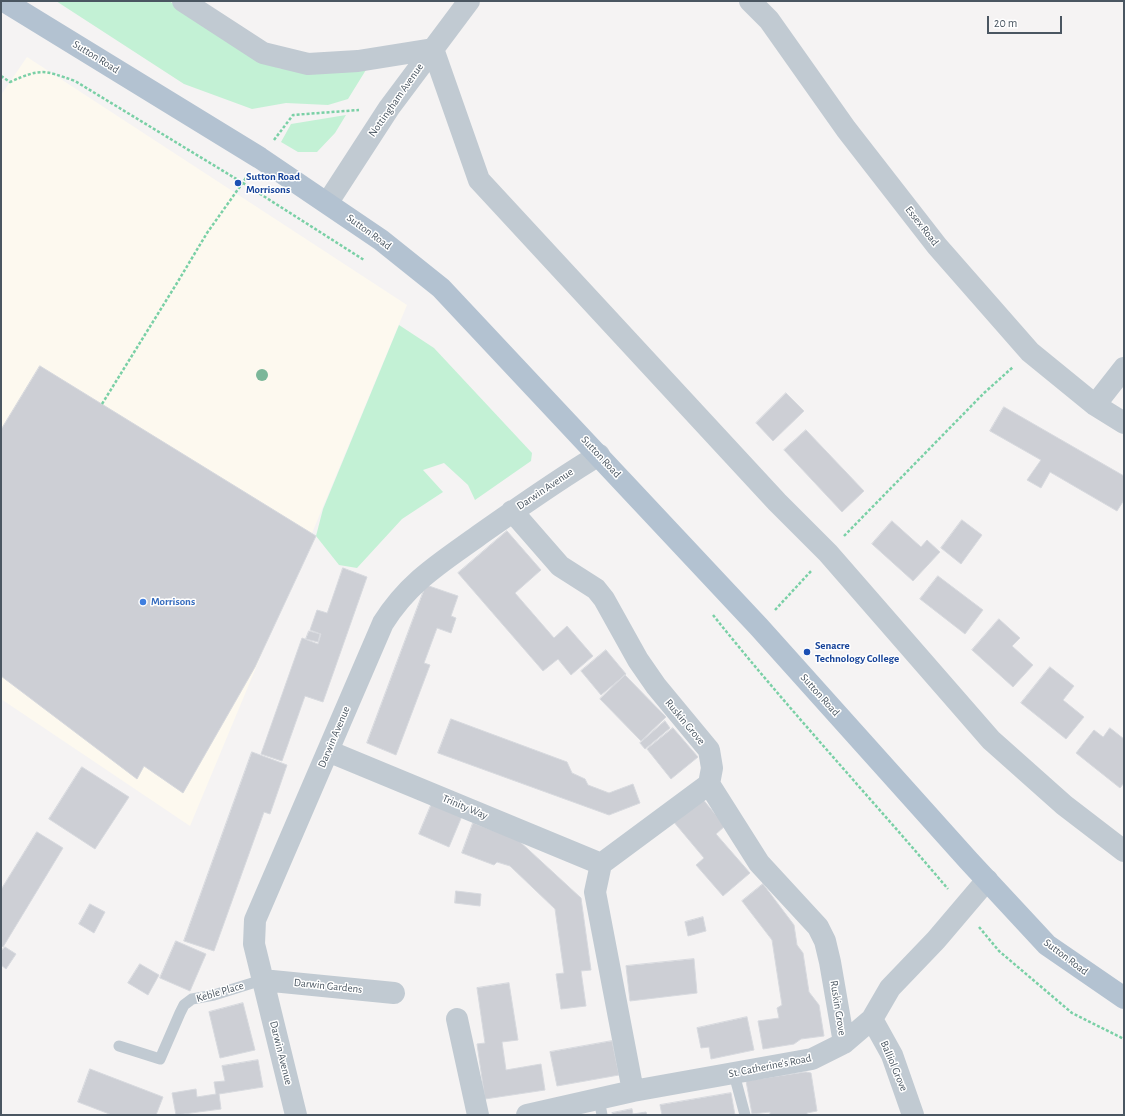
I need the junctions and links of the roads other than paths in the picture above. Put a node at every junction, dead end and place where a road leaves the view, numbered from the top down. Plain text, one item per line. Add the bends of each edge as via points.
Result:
1 (183, 1) edge
2 (469, 1) edge
3 (750, 1) edge
4 (4, 5) edge
5 (433, 49) junction
6 (328, 202) junction
7 (1124, 368) edge
8 (1095, 405) junction
9 (1124, 423) edge
10 (599, 454) junction
11 (512, 512) junction
12 (328, 750) junction
13 (709, 784) junction
14 (1124, 851) edge
15 (602, 864) junction
16 (987, 880) junction
17 (262, 980) junction
18 (394, 993) dead end
19 (1124, 998) edge
20 (456, 1019) dead end
21 (872, 1019) junction
22 (844, 1043) junction
23 (119, 1046) dead end
24 (734, 1074) junction
25 (633, 1091) junction
26 (601, 1107) edge
27 (296, 1115) edge
28 (478, 1115) edge
29 (527, 1115) edge
30 (744, 1115) edge
31 (913, 1115) edge

1 - 5 street via 264,53 308,64 358,61
2 - 5 street, Nottingham Avenue
3 - 8 street, Essex Road via 769,20 846,130 933,240 1030,352
4 - 6 main road, Sutton Road via 260,158
5 - 6 street, Nottingham Avenue via 389,108
5 - 14 street via 479,180 777,502 828,553 991,740 1064,805
6 - 10 main road, Sutton Road via 441,288
7 - 8 street
8 - 9 street, Essex Road
10 - 11 street, Darwin Avenue
10 - 16 main road, Sutton Road
11 - 12 street, Darwin Avenue via 419,579 395,604 383,623
11 - 13 street, Ruskin Grove via 560,566 596,588 604,599 656,686 709,750 712,768
12 - 15 street, Trinity Way
12 - 17 street, Darwin Avenue via 255,920 254,944
13 - 15 street
13 - 22 street, Ruskin Grove via 759,863 818,927 825,941 830,962
15 - 25 street via 595,892
16 - 19 main road, Sutton Road via 1047,945
16 - 21 street, St. Catherine's Road via 936,940 890,988
17 - 18 street, Darwin Gardens
17 - 23 lane, Keble Place via 192,999 184,1005 160,1059
17 - 27 street, Darwin Avenue
20 - 28 street
21 - 22 street, St. Catherine's Road
21 - 31 street, Balliol Grove via 892,1055
22 - 24 street, St. Catherine's Road via 812,1059
24 - 25 street, St. Catherine's Road
24 - 30 lane
25 - 26 street, St. Catherine's Road
26 - 29 street, St. Catherine's Road

